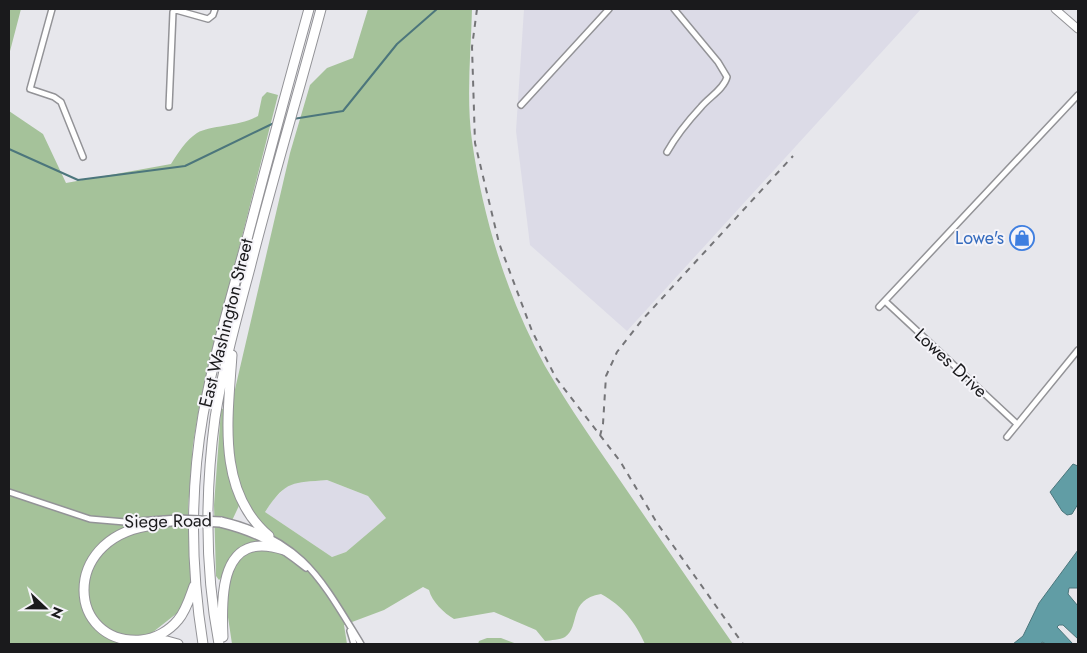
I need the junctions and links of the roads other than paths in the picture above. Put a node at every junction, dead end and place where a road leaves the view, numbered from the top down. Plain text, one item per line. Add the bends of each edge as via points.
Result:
1 (52, 9) edge
2 (215, 9) edge
3 (309, 9) edge
4 (321, 9) edge
5 (610, 9) edge
6 (674, 9) edge
7 (1055, 9) edge
8 (1078, 29) edge
9 (1078, 95) edge
10 (521, 105) dead end
11 (169, 107) dead end
12 (667, 152) dead end
13 (83, 157) dead end
14 (885, 301) junction
15 (879, 307) dead end
16 (234, 328) junction
17 (1078, 350) edge
18 (1017, 424) junction
19 (1007, 437) dead end
20 (9, 492) edge
21 (221, 522) junction
22 (147, 524) junction
23 (268, 536) junction
24 (284, 550) junction
25 (315, 574) junction
26 (196, 583) junction
27 (348, 626) junction
28 (136, 644) edge
29 (178, 644) edge
30 (203, 644) edge
31 (219, 644) edge
32 (223, 644) edge
33 (354, 644) edge
34 (361, 644) edge

1 - 13 street via 30,89 54,96 61,102
2 - 11 street via 208,19 176,10 172,12
3 - 26 highway, East Washington Street via 205,406 195,493
4 - 16 highway, East Washington Street
5 - 10 street
6 - 12 street via 727,77 678,134
7 - 8 main road
9 - 14 street
14 - 15 street
14 - 18 street, Lowes Drive
16 - 23 highway via 227,413 230,466 245,508
16 - 31 highway, East Washington Street via 215,419 209,487 209,562
17 - 18 street
18 - 19 street
20 - 22 street, Siege Road via 81,518
21 - 22 street, Siege Road, bridge via 179,520
21 - 23 street, Siege Road
21 - 24 street, Siege Road via 252,533
22 - 26 highway via 110,540 90,563 85,579 85,598 98,624 123,638 153,638 179,619
22 - 28 highway via 123,528 101,542 85,563 80,582 82,602 94,625 113,639
23 - 25 street, Siege Road via 296,553
24 - 25 street, Siege Road
24 - 32 highway via 254,548 232,562 223,583
25 - 27 street, Siege Road via 329,591
26 - 30 highway, East Washington Street
27 - 33 street, Siege Road
27 - 34 street, Siege Road
28 - 29 highway via 162,641

